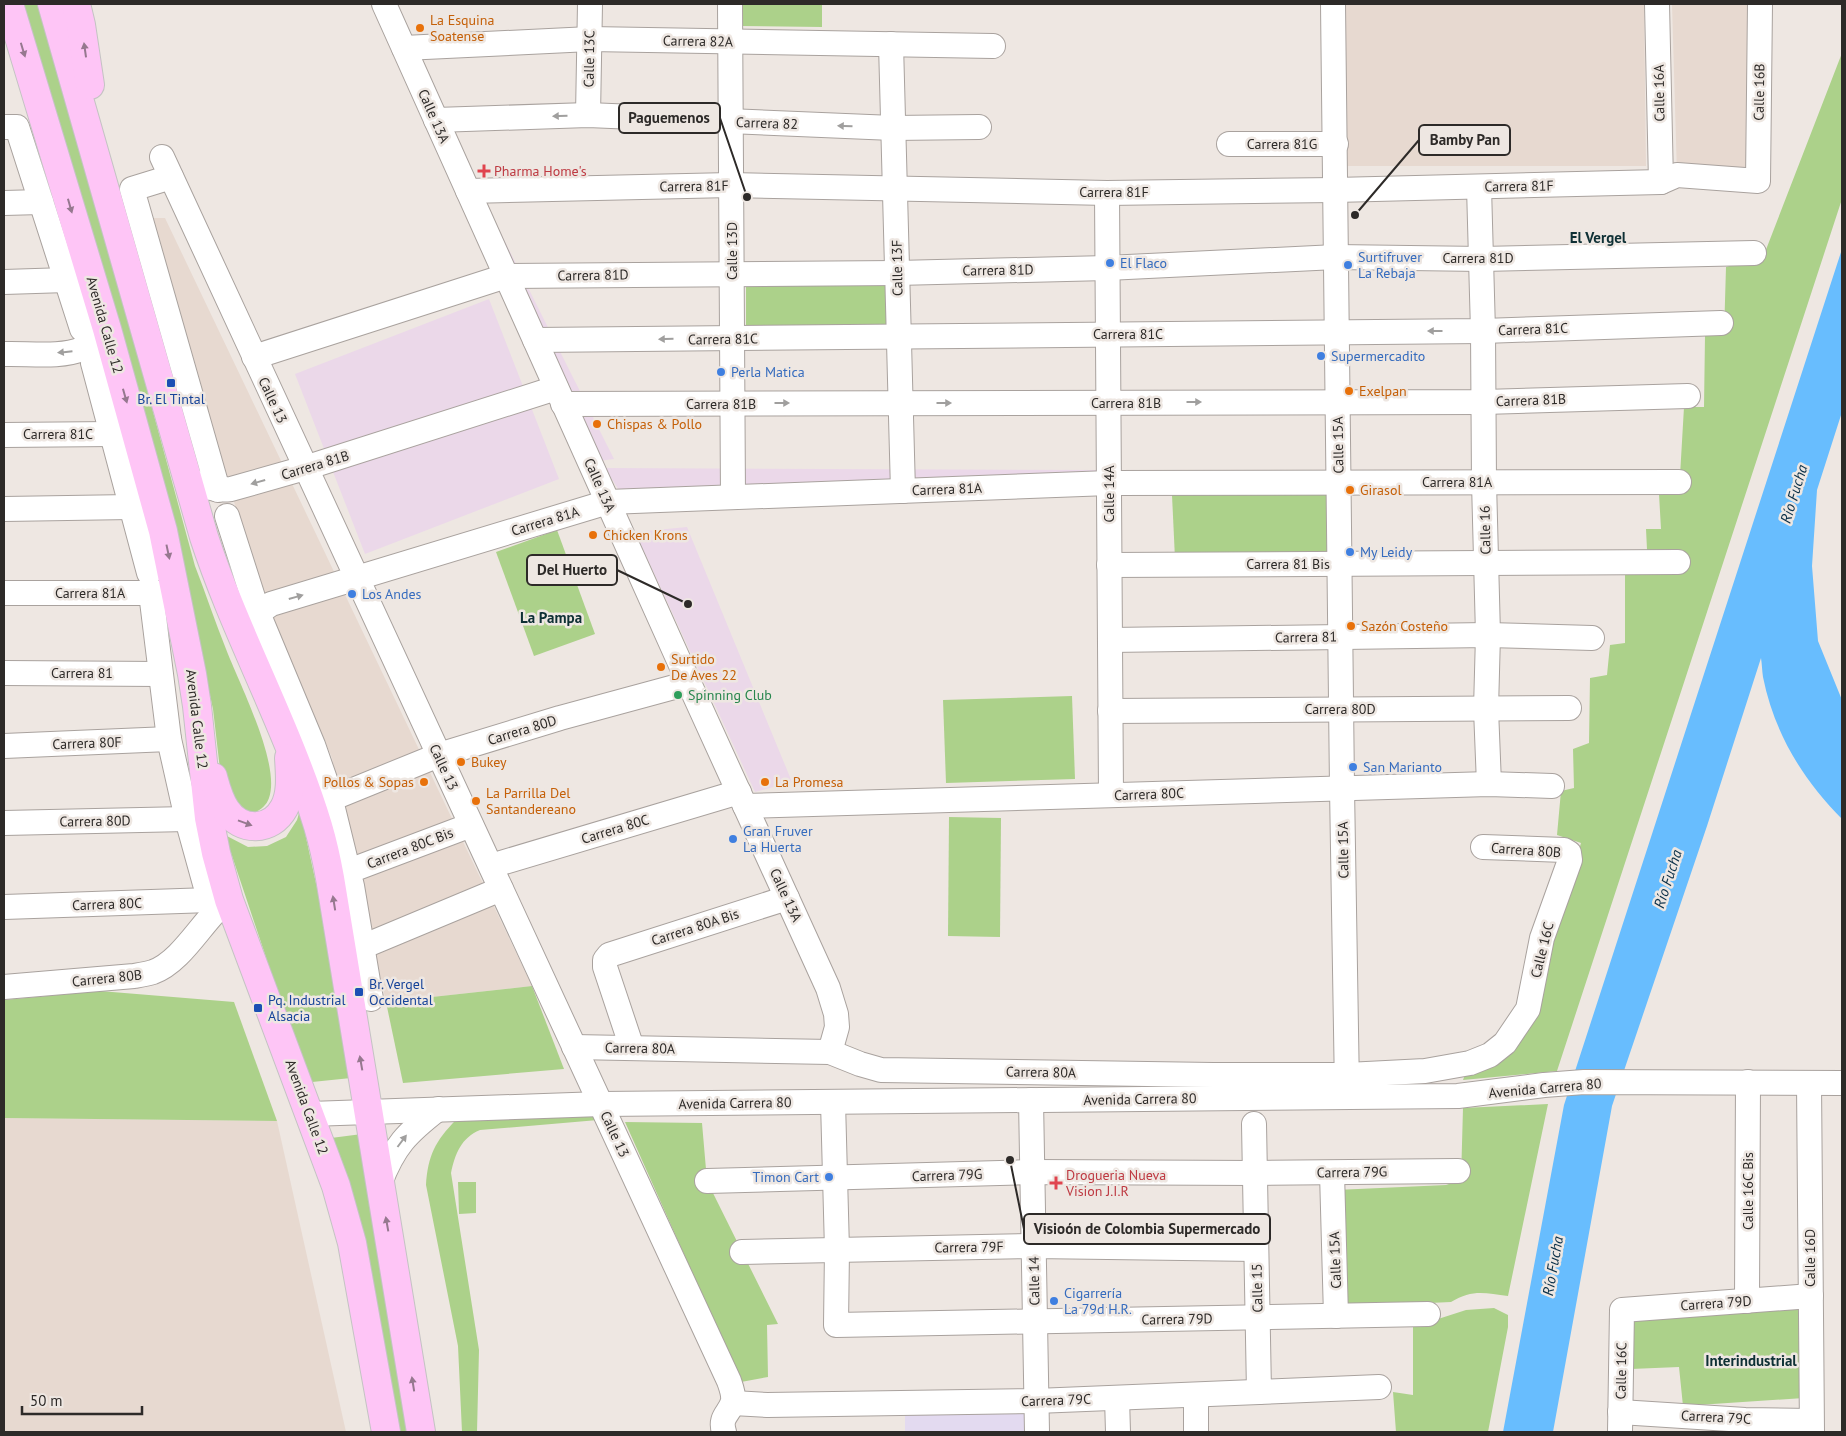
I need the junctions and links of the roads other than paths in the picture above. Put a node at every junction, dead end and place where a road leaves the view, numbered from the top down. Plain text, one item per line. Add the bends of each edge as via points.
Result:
1 (52, 4) edge
2 (76, 4) edge
3 (384, 4) edge
4 (590, 4) edge
5 (730, 4) edge
6 (1333, 4) edge
7 (1657, 4) edge
8 (1760, 4) edge
9 (9, 12) edge
10 (590, 39) junction
11 (730, 42) junction
12 (891, 44) junction
13 (993, 46) dead end
14 (404, 48) junction
15 (588, 115) junction
16 (436, 120) junction
17 (731, 121) junction
18 (10, 127) edge
19 (893, 128) junction
20 (979, 128) dead end
21 (1229, 144) dead end
22 (1336, 144) junction
23 (1758, 180) joint
24 (1661, 182) junction
25 (104, 185) junction
26 (732, 185) junction
27 (1479, 187) junction
28 (895, 189) junction
29 (1335, 190) junction
30 (468, 191) junction
31 (1106, 193) junction
32 (4, 202) edge
33 (41, 202) junction
34 (1754, 253) dead end
35 (1336, 256) junction
36 (1482, 259) junction
37 (1107, 268) junction
38 (732, 273) junction
39 (897, 273) junction
40 (506, 276) junction
41 (66, 280) junction
42 (4, 282) edge
43 (1721, 323) dead end
44 (94, 329) junction
45 (1483, 331) junction
46 (1336, 332) junction
47 (1108, 334) junction
48 (899, 336) junction
49 (732, 339) junction
50 (535, 340) junction
51 (4, 354) edge
52 (254, 358) junction
53 (93, 363) dead end
54 (560, 396) junction
55 (1688, 396) dead end
56 (1337, 402) junction
57 (1484, 402) junction
58 (900, 403) junction
59 (1108, 403) junction
60 (733, 404) junction
61 (112, 434) junction
62 (4, 435) edge
63 (305, 468) junction
64 (187, 477) junction
65 (1484, 482) junction
66 (1679, 482) dead end
67 (1109, 483) junction
68 (1338, 483) junction
69 (218, 490) junction
70 (903, 491) junction
71 (733, 497) junction
72 (608, 502) junction
73 (131, 507) junction
74 (4, 509) edge
75 (227, 516) dead end
76 (1678, 562) dead end
77 (1485, 563) junction
78 (1339, 564) junction
79 (1109, 565) junction
80 (357, 579) junction
81 (159, 587) junction
82 (4, 593) edge
83 (249, 622) junction
84 (1488, 635) junction
85 (1340, 637) junction
86 (1592, 638) dead end
87 (1110, 640) junction
88 (4, 673) edge
89 (160, 674) junction
90 (689, 683) junction
91 (1569, 708) dead end
92 (1341, 709) junction
93 (1486, 709) junction
94 (1110, 710) junction
95 (201, 738) junction
96 (170, 739) junction
97 (4, 746) edge
98 (289, 746) junction
99 (438, 755) junction
100 (1489, 784) junction
101 (1552, 786) dead end
102 (1342, 788) junction
103 (1111, 795) junction
104 (331, 799) junction
105 (742, 799) junction
106 (187, 819) junction
107 (4, 823) edge
108 (471, 825) junction
109 (1483, 847) dead end
110 (1569, 853) joint
111 (490, 866) junction
112 (349, 871) junction
113 (501, 889) junction
114 (787, 898) junction
115 (210, 899) junction
116 (4, 907) edge
117 (362, 947) junction
118 (4, 987) edge
119 (371, 998) dead end
120 (1506, 1043) joint
121 (574, 1047) junction
122 (632, 1048) junction
123 (830, 1052) junction
124 (1748, 1082) junction
125 (1809, 1083) junction
126 (1842, 1083) edge
127 (1347, 1086) junction
128 (1031, 1100) junction
129 (833, 1102) junction
130 (601, 1104) junction
131 (438, 1109) junction
132 (369, 1112) junction
133 (310, 1114) junction
134 (1254, 1124) dead end
135 (1458, 1171) dead end
136 (1032, 1172) junction
137 (1255, 1173) junction
138 (1332, 1173) junction
139 (835, 1178) junction
140 (707, 1181) dead end
141 (380, 1183) junction
142 (1034, 1246) junction
143 (1256, 1249) junction
144 (837, 1250) junction
145 (742, 1252) dead end
146 (1810, 1296) junction
147 (1747, 1301) junction
148 (1622, 1310) joint
149 (1428, 1314) dead end
150 (1336, 1316) junction
151 (1257, 1318) junction
152 (1035, 1320) junction
153 (1379, 1387) dead end
154 (1259, 1392) junction
155 (1196, 1395) junction
156 (1118, 1398) junction
157 (1036, 1401) junction
158 (733, 1403) junction
159 (1620, 1422) edge
160 (1745, 1426) edge
161 (1812, 1426) edge
162 (386, 1432) edge
163 (421, 1432) edge
164 (724, 1432) edge
165 (1037, 1432) edge
166 (1118, 1432) edge
167 (1196, 1432) edge

1 - 25 main road
25 -> 2 main road
3 - 14 street, Calle 13A
4 - 10 street, Calle 13C
5 - 11 street, Calle 13D
6 - 22 street, Calle 15A
7 - 24 street, Calle 16A
8 - 23 street, Calle 16B
9 -> 44 main road, Avenida Calle 12
10 - 11 street, Carrera 82A
10 - 14 street, Carrera 82A
10 - 15 street, Calle 13C
11 - 12 street, Carrera 82A
11 - 17 street, Calle 13D
12 - 13 street, Carrera 82A
12 - 19 street, Calle 13F
14 - 16 street, Calle 13A
15 -> 16 street, Carrera 82
15 - 17 street, Carrera 82
16 - 30 street, Calle 13A
19 -> 17 street, Carrera 82
17 - 26 street, Calle 13D
18 - 33 street
19 - 20 street, Carrera 82
19 - 28 street, Calle 13F
21 - 22 street, Carrera 81G
22 - 29 street, Calle 15A
23 - 24 street, Carrera 81F via 1677,175
24 - 27 street, Carrera 81F
25 - 64 main road
26 - 28 street, Carrera 81F
26 - 30 street, Carrera 81F
26 - 38 street, Calle 13D
27 - 29 street, Carrera 81F
27 - 36 street, Calle 16
28 - 31 street, Carrera 81F
28 - 39 street, Calle 13F
29 - 31 street, Carrera 81F
29 - 35 street, Calle 15A
30 - 40 street, Calle 13A
31 - 37 street, Calle 14A
32 - 33 street
33 - 41 street
34 - 36 street, Carrera 81D
35 - 36 street, Carrera 81D
35 - 37 street, Carrera 81D
35 - 46 street, Calle 15A
36 - 45 street, Calle 16
37 - 39 street, Carrera 81D
37 - 47 street, Calle 14A
38 - 39 street, Carrera 81D
38 - 40 street, Carrera 81D
38 - 49 street, Calle 13D
39 - 48 street, Calle 13F
40 - 50 street, Calle 13A
40 - 52 street, Carrera 81D
41 - 42 street
41 - 44 street
43 - 45 street, Carrera 81C
44 -> 51 street via 95,340 69,353
44 -> 81 main road, Avenida Calle 12 via 156,506
45 -> 46 street, Carrera 81C
45 - 57 street, Calle 16
46 - 47 street, Carrera 81C
46 - 56 street, Calle 15A
47 - 48 street, Carrera 81C
47 - 59 street, Calle 14A
48 - 49 street, Carrera 81C
48 - 58 street, Calle 13F
49 -> 50 street, Carrera 81C
49 - 60 street, Calle 13D
50 - 54 street, Calle 13A
52 - 63 street, Calle 13
52 - 69 street, Calle 13 via 166,167 132,189
53 - 61 street
54 - 60 street, Carrera 81B
54 - 63 street, Carrera 81B
54 - 72 street, Calle 13A
55 - 57 street, Carrera 81B
56 - 57 street, Carrera 81B
59 -> 56 street, Carrera 81B
56 - 68 street, Calle 15A
57 - 65 street, Calle 16
58 -> 59 street, Carrera 81B
60 -> 58 street, Carrera 81B
58 - 70 street, Calle 13F
59 - 67 street, Calle 14A
60 - 71 street, Calle 13D
61 - 62 street, Carrera 81C
61 - 73 street
63 -> 69 street, Carrera 81B
63 - 80 street, Calle 13
64 - 69 street, Carrera 81B via 198,485
64 - 83 main road via 212,561
65 - 66 street, Carrera 81A
65 - 68 street, Carrera 81A
65 - 77 street, Calle 16
67 - 68 street, Carrera 81A
67 - 70 street, Carrera 81A
67 - 79 street, Calle 14A
68 - 78 street, Calle 15A
70 - 71 street, Carrera 81A
71 - 72 street, Carrera 81A
72 - 80 street, Carrera 81A
72 - 90 street, Calle 13A
73 - 74 street
73 - 81 street
75 - 83 street
76 - 77 street, Carrera 81 Bis
77 - 78 street, Carrera 81 Bis
77 - 84 street, Calle 16
78 - 79 street, Carrera 81 Bis
78 - 85 street, Calle 15A
79 - 87 street, Calle 14A
83 -> 80 street, Carrera 81A via 271,604
80 - 99 street, Calle 13
81 - 82 street, Carrera 81A
81 - 89 street
81 - 95 main road, Avenida Calle 12 via 194,682
83 - 98 main road
83 - 104 street via 314,745
84 - 85 street, Carrera 81
84 - 86 street, Carrera 81
84 - 93 street, Calle 16
85 - 87 street, Carrera 81
85 - 92 street, Calle 15A
87 - 94 street, Calle 14A
88 - 89 street, Carrera 81
89 - 96 street
90 - 99 street, Carrera 80D
90 - 105 street, Calle 13A
91 - 93 street, Carrera 80D
92 - 93 street, Carrera 80D
92 - 94 street, Carrera 80D
92 - 102 street, Calle 15A
93 - 100 street, Calle 16
94 - 103 street, Calle 14A
95 -> 98 main road via 218,797 226,810 233,818 256,827 276,818 284,808 290,788
95 - 133 main road, Avenida Calle 12 via 209,818 229,900
96 - 97 street, Carrera 80F
96 - 106 street
132 -> 98 main road via 324,851 312,805
99 - 104 street, Carrera 80D
99 - 108 street, Calle 13
100 - 101 street, Carrera 80C
100 - 102 street, Carrera 80C
102 - 103 street, Carrera 80C
102 - 127 street, Calle 15A
103 - 105 street, Carrera 80C
104 - 112 street
105 - 111 street, Carrera 80C
105 - 114 street, Calle 13A
106 - 107 street, Carrera 80D
106 - 115 street
108 - 111 street, Calle 13
108 - 112 street, Carrera 80C Bis
109 - 110 street, Carrera 80B via 1564,850
110 - 120 street, Calle 16C via 1566,874 1542,938 1528,1009
111 - 113 street, Calle 13
112 - 117 street
113 - 117 street
113 - 121 street, Calle 13
114 - 122 street, Carrera 80A Bis via 609,955 605,967
114 - 123 street, Calle 13A via 828,988 836,1014 837,1028
115 - 116 street, Carrera 80C
115 - 118 street, Carrera 80B via 180,954 153,972
117 - 119 street
120 - 127 street, Carrera 80A via 1490,1055 1470,1063
121 - 122 street, Carrera 80A
121 - 130 street, Calle 13
122 - 123 street, Carrera 80A
123 - 127 street, Carrera 80A via 881,1070 1213,1075
124 - 125 street, Avenida Carrera 80
124 - 127 street, Avenida Carrera 80 via 1584,1082 1458,1096
124 - 147 street, Calle 16C Bis
125 - 126 street, Avenida Carrera 80
125 - 146 street, Calle 16D
127 - 128 street, Avenida Carrera 80
128 - 129 street, Avenida Carrera 80
128 - 136 street, Calle 14
129 - 130 street, Avenida Carrera 80
129 - 139 street
130 - 131 street, Avenida Carrera 80
130 - 158 street, Calle 13 via 729,1381
131 - 132 street, Avenida Carrera 80
141 -> 131 street via 388,1162 410,1131
132 - 133 street, Avenida Carrera 80
132 - 141 main road
133 - 162 main road, Avenida Calle 12 via 352,1243
134 - 137 street, Calle 15
135 - 138 street, Carrera 79G
136 - 137 street, Carrera 79G
136 - 139 street, Carrera 79G
136 - 142 street, Calle 14
137 - 138 street, Carrera 79G
137 - 143 street, Calle 15
138 - 150 street, Calle 15A
139 - 140 street, Carrera 79G
139 - 144 street
163 -> 141 main road
142 - 143 street, Carrera 79F
142 - 144 street, Carrera 79F
142 - 152 street, Calle 14
143 - 151 street, Calle 15
144 - 145 street, Carrera 79F
144 - 152 street, Carrera 79D via 836,1325
146 - 147 street, Carrera 79D
146 - 161 street, Calle 16D
147 - 148 street, Carrera 79D
148 - 159 street, Calle 16C
149 - 150 street, Carrera 79D
150 - 151 street, Carrera 79D
151 - 152 street, Carrera 79D
151 - 154 street, Calle 15
152 - 157 street, Calle 14
153 - 154 street, Carrera 79C
154 - 155 street, Carrera 79C
155 - 156 street, Carrera 79C
155 - 167 street
156 - 157 street, Carrera 79C
156 - 166 street
157 - 158 street, Carrera 79C
157 - 165 street, Calle 14
158 - 164 street via 723,1420
159 - 160 street, Carrera 79C
160 - 161 street, Carrera 79C

